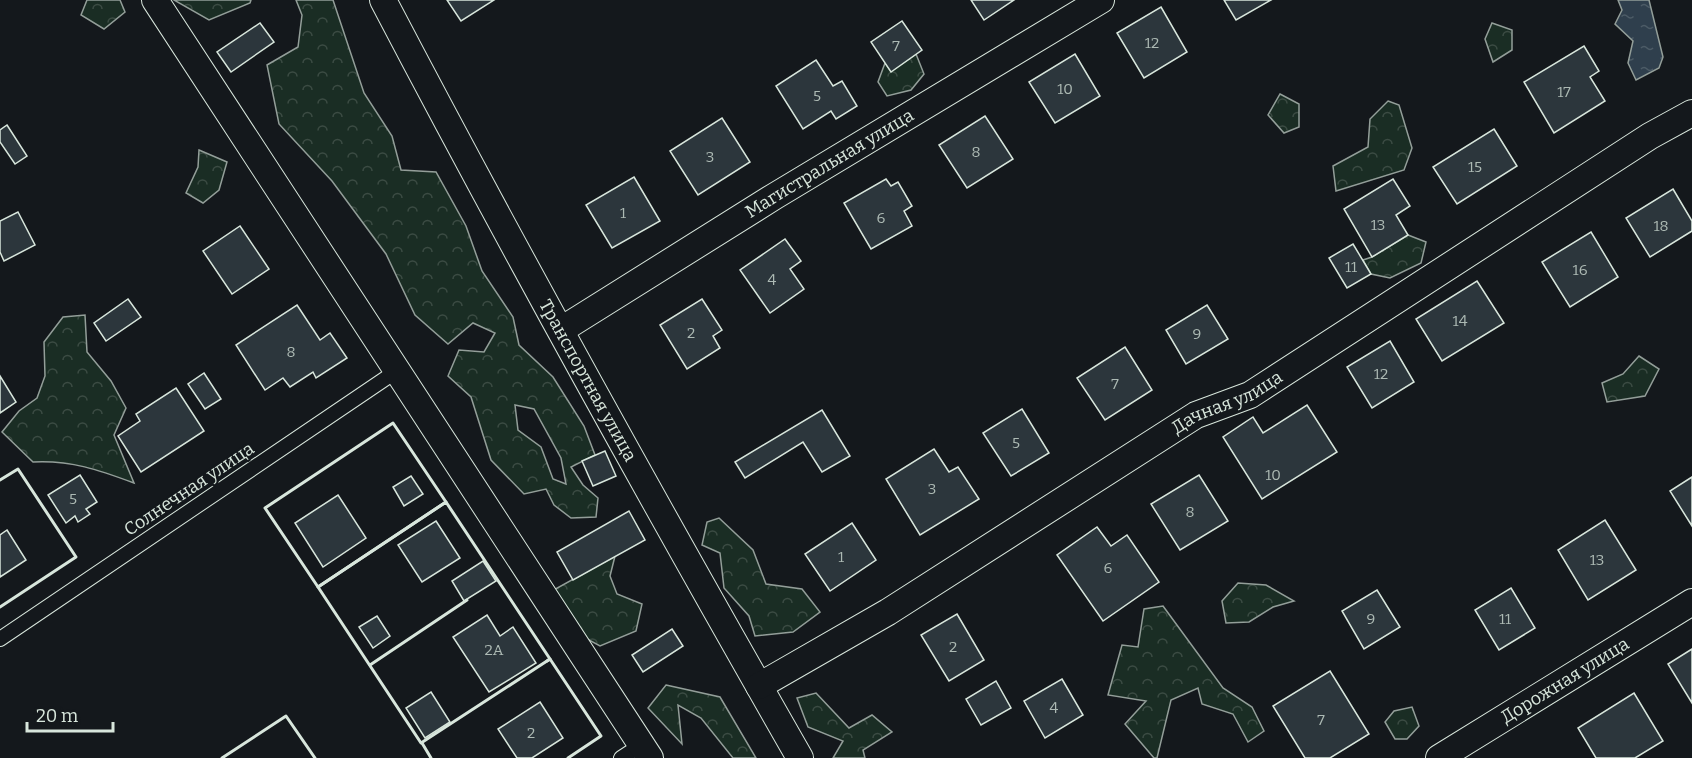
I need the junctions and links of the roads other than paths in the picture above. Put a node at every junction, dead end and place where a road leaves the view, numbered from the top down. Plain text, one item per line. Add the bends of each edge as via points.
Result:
1 (154, 0) edge
2 (383, 0) edge
3 (1101, 0) edge
4 (1692, 113) edge
5 (561, 330) junction
6 (398, 370) junction
7 (1692, 603) edge
8 (0, 639) edge
9 (759, 686) junction
10 (638, 754) edge
11 (800, 758) edge
12 (1439, 758) edge

1 - 6 street
2 - 5 street, Транспортная улица
3 - 5 street, Магистральная улица
4 - 9 street, Дачная улица via 1650,136 1250,395 1196,415 898,606
5 - 9 street, Транспортная улица
6 - 8 lane, Солнечная улица
6 - 10 street
7 - 12 street, Дорожная улица
9 - 11 street, Транспортная улица

